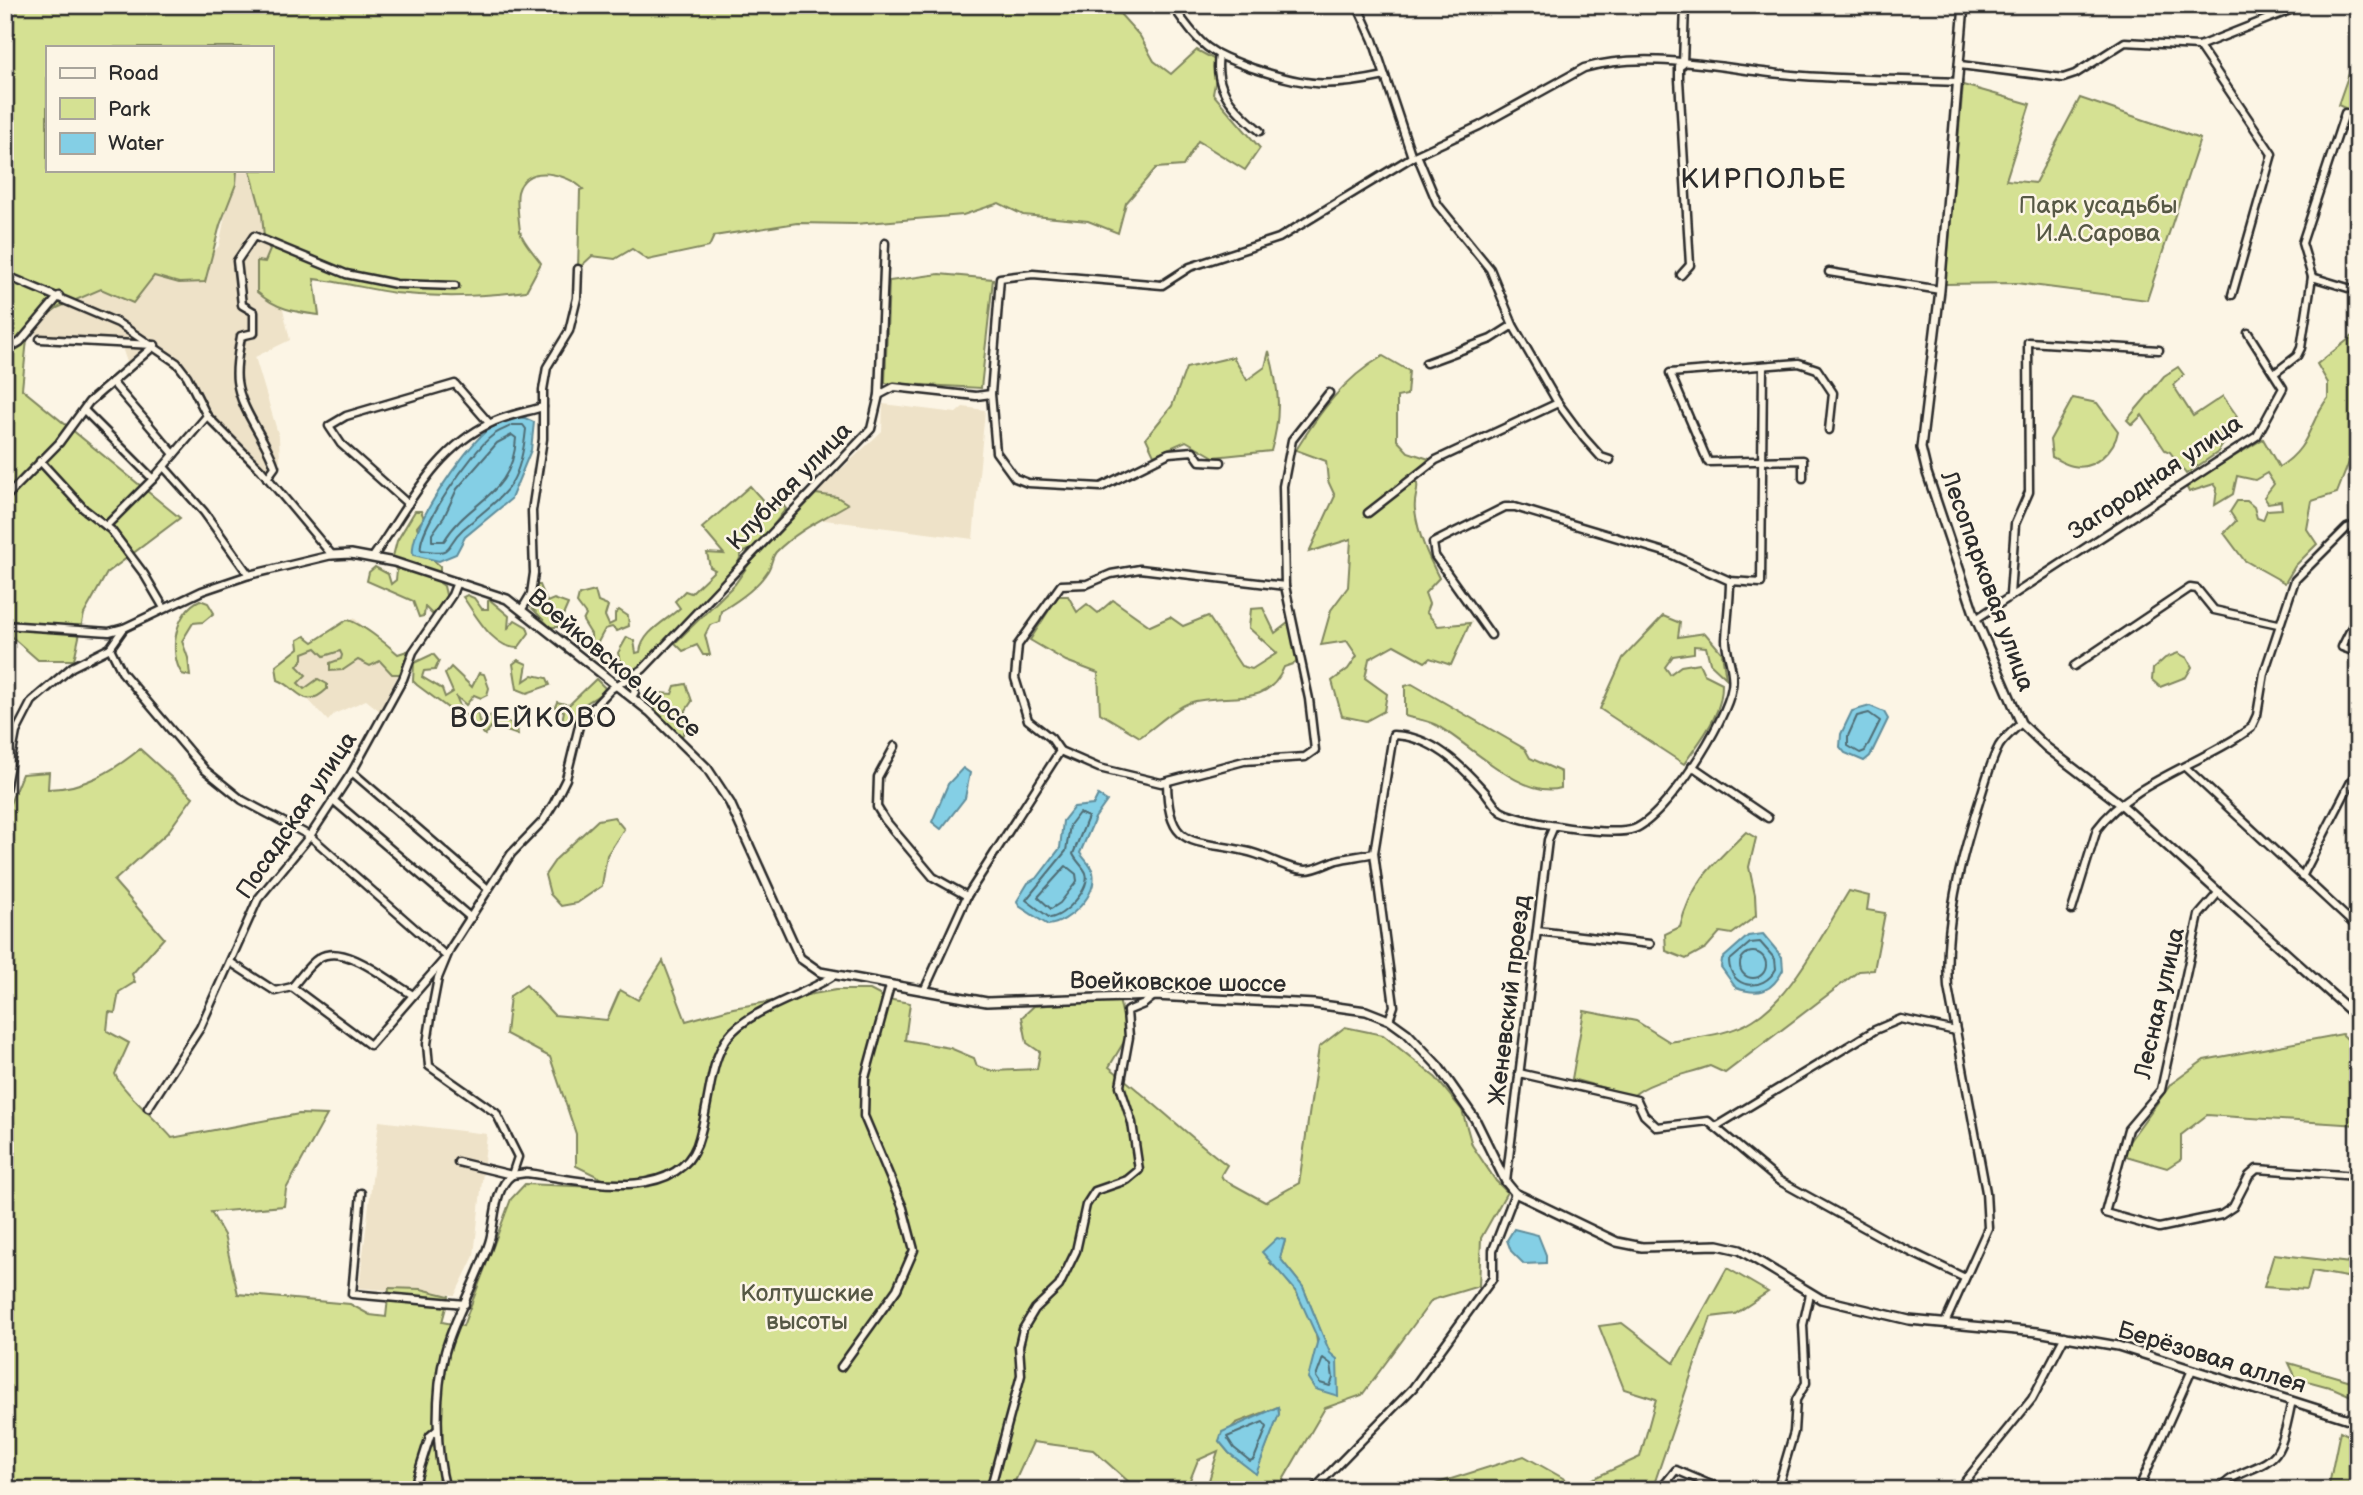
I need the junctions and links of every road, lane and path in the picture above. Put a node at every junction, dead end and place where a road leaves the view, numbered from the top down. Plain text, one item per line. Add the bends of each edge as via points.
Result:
1 (1172, 5) edge
2 (1357, 5) edge
3 (1685, 5) edge
4 (1964, 5) edge
5 (2303, 5) edge
6 (2199, 46) junction
7 (1219, 55) junction
8 (1683, 64) junction
9 (1960, 65) junction
10 (1385, 76) junction
11 (1958, 82) junction
12 (2358, 119) edge
13 (1259, 131) dead end
14 (1414, 156) junction
15 (886, 243) dead end
16 (578, 269) dead end
17 (1829, 272) dead end
18 (5, 275) edge
19 (1681, 275) dead end
20 (2312, 276) junction
21 (455, 286) dead end
22 (1940, 290) junction
23 (2358, 291) edge
24 (57, 295) junction
25 (2232, 295) dead end
26 (1513, 325) junction
27 (2248, 333) dead end
28 (40, 339) dead end
29 (155, 345) junction
30 (2159, 350) dead end
31 (5, 351) edge
32 (1426, 363) dead end
33 (1763, 366) junction
34 (2275, 373) junction
35 (112, 382) junction
36 (1328, 393) dead end
37 (991, 394) junction
38 (879, 395) junction
39 (1558, 403) junction
40 (543, 407) junction
41 (84, 410) junction
42 (207, 416) junction
43 (489, 424) junction
44 (1829, 430) dead end
45 (174, 454) junction
46 (1611, 460) dead end
47 (40, 461) junction
48 (1763, 461) junction
49 (1221, 462) dead end
50 (164, 467) junction
51 (267, 478) junction
52 (1803, 478) dead end
53 (153, 479) junction
54 (6, 497) edge
55 (408, 504) junction
56 (1368, 513) dead end
57 (2358, 524) edge
58 (106, 526) junction
59 (332, 555) junction
60 (373, 557) junction
61 (249, 575) junction
62 (1730, 581) junction
63 (457, 582) junction
64 (1285, 586) junction
65 (2010, 595) junction
66 (164, 608) junction
67 (522, 610) junction
68 (2358, 615) edge
69 (1976, 619) junction
70 (2278, 624) junction
71 (5, 625) edge
72 (124, 628) junction
73 (1491, 635) dead end
74 (110, 648) junction
75 (2358, 653) edge
76 (2074, 666) dead end
77 (631, 678) junction
78 (615, 685) junction
79 (632, 697) junction
80 (2021, 723) junction
81 (895, 746) dead end
82 (1060, 751) junction
83 (1692, 766) junction
84 (2185, 767) junction
85 (2358, 768) edge
86 (352, 772) junction
87 (1167, 782) junction
88 (5, 791) edge
89 (333, 800) junction
90 (2123, 806) junction
91 (1768, 818) dead end
92 (1554, 826) junction
93 (310, 836) junction
94 (1374, 853) junction
95 (2302, 877) junction
96 (488, 889) junction
97 (2219, 892) junction
98 (967, 896) junction
99 (2072, 910) dead end
100 (471, 918) junction
101 (2358, 928) edge
102 (1537, 931) junction
103 (1650, 944) dead end
104 (446, 956) junction
105 (230, 962) junction
106 (833, 976) junction
107 (890, 986) junction
108 (292, 987) junction
109 (924, 991) junction
110 (414, 995) junction
111 (1154, 996) junction
112 (2358, 1018) edge
113 (1389, 1020) junction
114 (1956, 1031) junction
115 (1519, 1073) junction
116 (148, 1108) dead end
117 (1715, 1127) junction
118 (458, 1162) dead end
119 (512, 1175) junction
120 (2358, 1176) edge
121 (1506, 1182) junction
122 (361, 1193) dead end
123 (1515, 1193) junction
124 (1965, 1278) junction
125 (1810, 1294) junction
126 (465, 1304) junction
127 (1945, 1323) junction
128 (2054, 1334) joint
129 (2065, 1336) junction
130 (841, 1367) dead end
131 (2192, 1370) junction
132 (2292, 1401) junction
133 (2358, 1422) edge
134 (437, 1430) junction
135 (413, 1490) edge
136 (446, 1490) edge
137 (990, 1490) edge
138 (1312, 1490) edge
139 (1660, 1490) edge
140 (1723, 1490) edge
141 (1777, 1490) edge
142 (1958, 1490) edge
143 (2138, 1490) edge
144 (2220, 1490) edge

1 - 7 street via 1194,35
2 - 10 street
3 - 8 street
4 - 9 street, Лесопарковая улица
5 - 6 street
6 - 9 street via 2125,42 2063,78
6 - 25 street via 2272,154
7 - 10 street via 1310,85
7 - 13 street via 1216,71 1222,90 1232,107
8 - 11 street via 1791,75
8 - 14 street via 1640,62 1584,68
8 - 19 street via 1679,79 1690,265
9 - 11 street, Лесопарковая улица
10 - 14 street
11 - 22 street, Лесопарковая улица
12 - 20 street via 2345,113 2302,243
14 - 26 street via 1438,205 1490,269
14 - 37 street via 1279,238 1190,267 1162,285 1033,274 1000,278
15 - 38 street, Клубная улица
16 - 40 street via 569,331 547,367
17 - 22 street
18 - 24 street
20 - 23 street
20 - 34 street via 2301,348
21 - 51 street via 396,284 346,274 254,236 237,261 242,305 254,312 257,329 241,336 237,381 275,467
22 - 69 street, Лесопарковая улица via 1921,448
24 - 29 street
24 - 31 street via 20,342
26 - 32 street via 1491,339
26 - 39 street
27 - 34 street
28 - 29 street
29 - 35 street
29 - 42 street via 187,376
30 - 65 street via 2028,342 2029,492 2015,524
33 - 44 street via 1799,363 1817,369 1833,393
33 - 48 street
33 - 48 street via 1670,373 1708,462
34 - 65 street, Загородная улица via 2283,388 2256,436
35 - 41 street
35 - 45 street
36 - 64 street via 1292,440 1283,486
37 - 38 street via 894,387
37 - 49 street via 996,452 1015,478 1028,483 1101,486 1169,453 1193,451 1200,460
38 - 77 street, Клубная улица via 871,429
39 - 46 street via 1601,457
39 - 56 street via 1436,460
40 - 43 street
40 - 67 street via 532,511 534,573 531,594
41 - 47 street
41 - 53 street
42 - 45 street
42 - 51 street
43 - 55 street via 445,457
43 - 55 street via 456,384 346,416 329,426 341,444
45 - 50 street
47 - 54 street
47 - 58 street
48 - 52 street via 1803,460
48 - 62 street via 1761,583
50 - 53 street
50 - 61 street via 204,512
51 - 59 street
53 - 58 street
55 - 60 street
57 - 70 street via 2347,528 2304,568
58 - 66 street via 133,557
59 - 60 street, Воейковское шоссе
59 - 61 street
60 - 63 street, Воейковское шоссе
61 - 66 street
62 - 73 street via 1668,553 1531,510 1505,507 1433,543 1435,556
62 - 83 street via 1726,640 1733,685 1717,729
63 - 67 street, Воейковское шоссе via 490,591
63 - 86 street, Посадская улица via 413,652 403,680
64 - 82 street via 1140,569 1087,584 1061,585 1018,645 1016,678 1028,720 1051,737
64 - 87 street via 1315,750 1305,757 1244,761
65 - 69 street, Загородная улица
66 - 72 street
67 - 78 street, Воейковское шоссе
68 - 75 street via 2342,648
69 - 80 street, Лесопарковая улица
70 - 76 street via 2214,610 2197,589 2190,588
70 - 84 street via 2251,729
71 - 72 street via 109,632
72 - 74 street
74 - 88 street via 72,667 32,701 16,732
74 - 93 street via 122,672 205,770 243,800
77 - 78 street, Клубная улица
77 - 79 street
78 - 79 street, Воейковское шоссе
78 - 96 street via 580,722 566,779 543,821 511,854
79 - 106 street, Воейковское шоссе via 707,768 730,803 800,958 809,967
80 - 90 street, Лесопарковая улица
80 - 114 street via 2000,745 1984,786 1950,920 1946,954
81 - 98 street via 878,777 877,807 933,877
82 - 87 street via 1119,774
82 - 98 street
83 - 91 street
83 - 92 street via 1654,816 1634,829
84 - 90 street via 2135,794
84 - 95 street
85 - 95 street
86 - 89 street, Посадская улица
86 - 96 street
87 - 94 street via 1172,825 1201,844 1244,850 1309,870
89 - 93 street, Посадская улица
89 - 100 street
90 - 97 street, Лесопарковая улица
90 - 99 street via 2097,829
92 - 94 street via 1501,812 1436,748 1420,738 1393,735
92 - 102 street, Женевский проезд via 1548,840
93 - 104 street
93 - 105 street, Посадская улица via 258,899
94 - 113 street via 1394,1006
95 - 101 street
96 - 100 street
97 - 112 street, Лесопарковая улица
97 - 120 street, Лесная улица via 2199,915 2161,1090 2128,1129 2105,1213 2159,1228 2221,1215 2233,1207 2257,1169
98 - 109 street
100 - 104 street
102 - 103 street
102 - 115 street, Женевский проезд
104 - 110 street
104 - 119 street via 433,1004 429,1066 496,1113 518,1157
105 - 108 street via 275,991
105 - 116 street, Посадская улица via 200,1028
106 - 107 street, Воейковское шоссе
106 - 119 street via 752,1018 728,1037 718,1054 696,1146 668,1175 634,1185
107 - 109 street, Воейковское шоссе
107 - 130 street via 865,1078 864,1115 903,1208 914,1251 897,1290
108 - 110 street via 317,959 332,953 359,961
108 - 110 street via 370,1045
109 - 111 street, Воейковское шоссе via 988,1002
111 - 113 street, Воейковское шоссе via 1315,1004 1366,1011
111 - 137 street via 1127,1011 1129,1037 1120,1086 1132,1123 1139,1170 1127,1180 1095,1191 1059,1286 1023,1329 1020,1374
113 - 121 street, Воейковское шоссе via 1407,1033 1459,1092
114 - 117 street via 1901,1019 1875,1030
114 - 124 street via 1986,1192 1988,1227
115 - 117 street via 1637,1100 1657,1127 1708,1121
115 - 121 street, Женевский проезд
117 - 124 street via 1778,1180
118 - 119 street
119 - 126 street via 500,1190 488,1248
121 - 123 street, Воейковское шоссе
122 - 126 street via 352,1294
123 - 125 street, Воейковское шоссе via 1617,1242 1642,1247 1718,1245 1740,1250
123 - 138 street via 1493,1251 1493,1278 1413,1388
124 - 127 street
125 - 127 street, Воейковское шоссе via 1880,1314
125 - 141 street via 1803,1325 1806,1383 1796,1400 1794,1432
126 - 134 street via 445,1352
127 - 128 street, Воейковское шоссе
128 - 129 street, Берёзовая аллея
129 - 131 street, Берёзовая аллея via 2118,1346
129 - 142 street via 2032,1399
131 - 132 street, Берёзовая аллея
131 - 143 street
132 - 133 street, Берёзовая аллея
132 - 144 street via 2271,1458 2227,1479
134 - 135 street via 430,1436
134 - 136 street
139 - 140 street via 1676,1470

